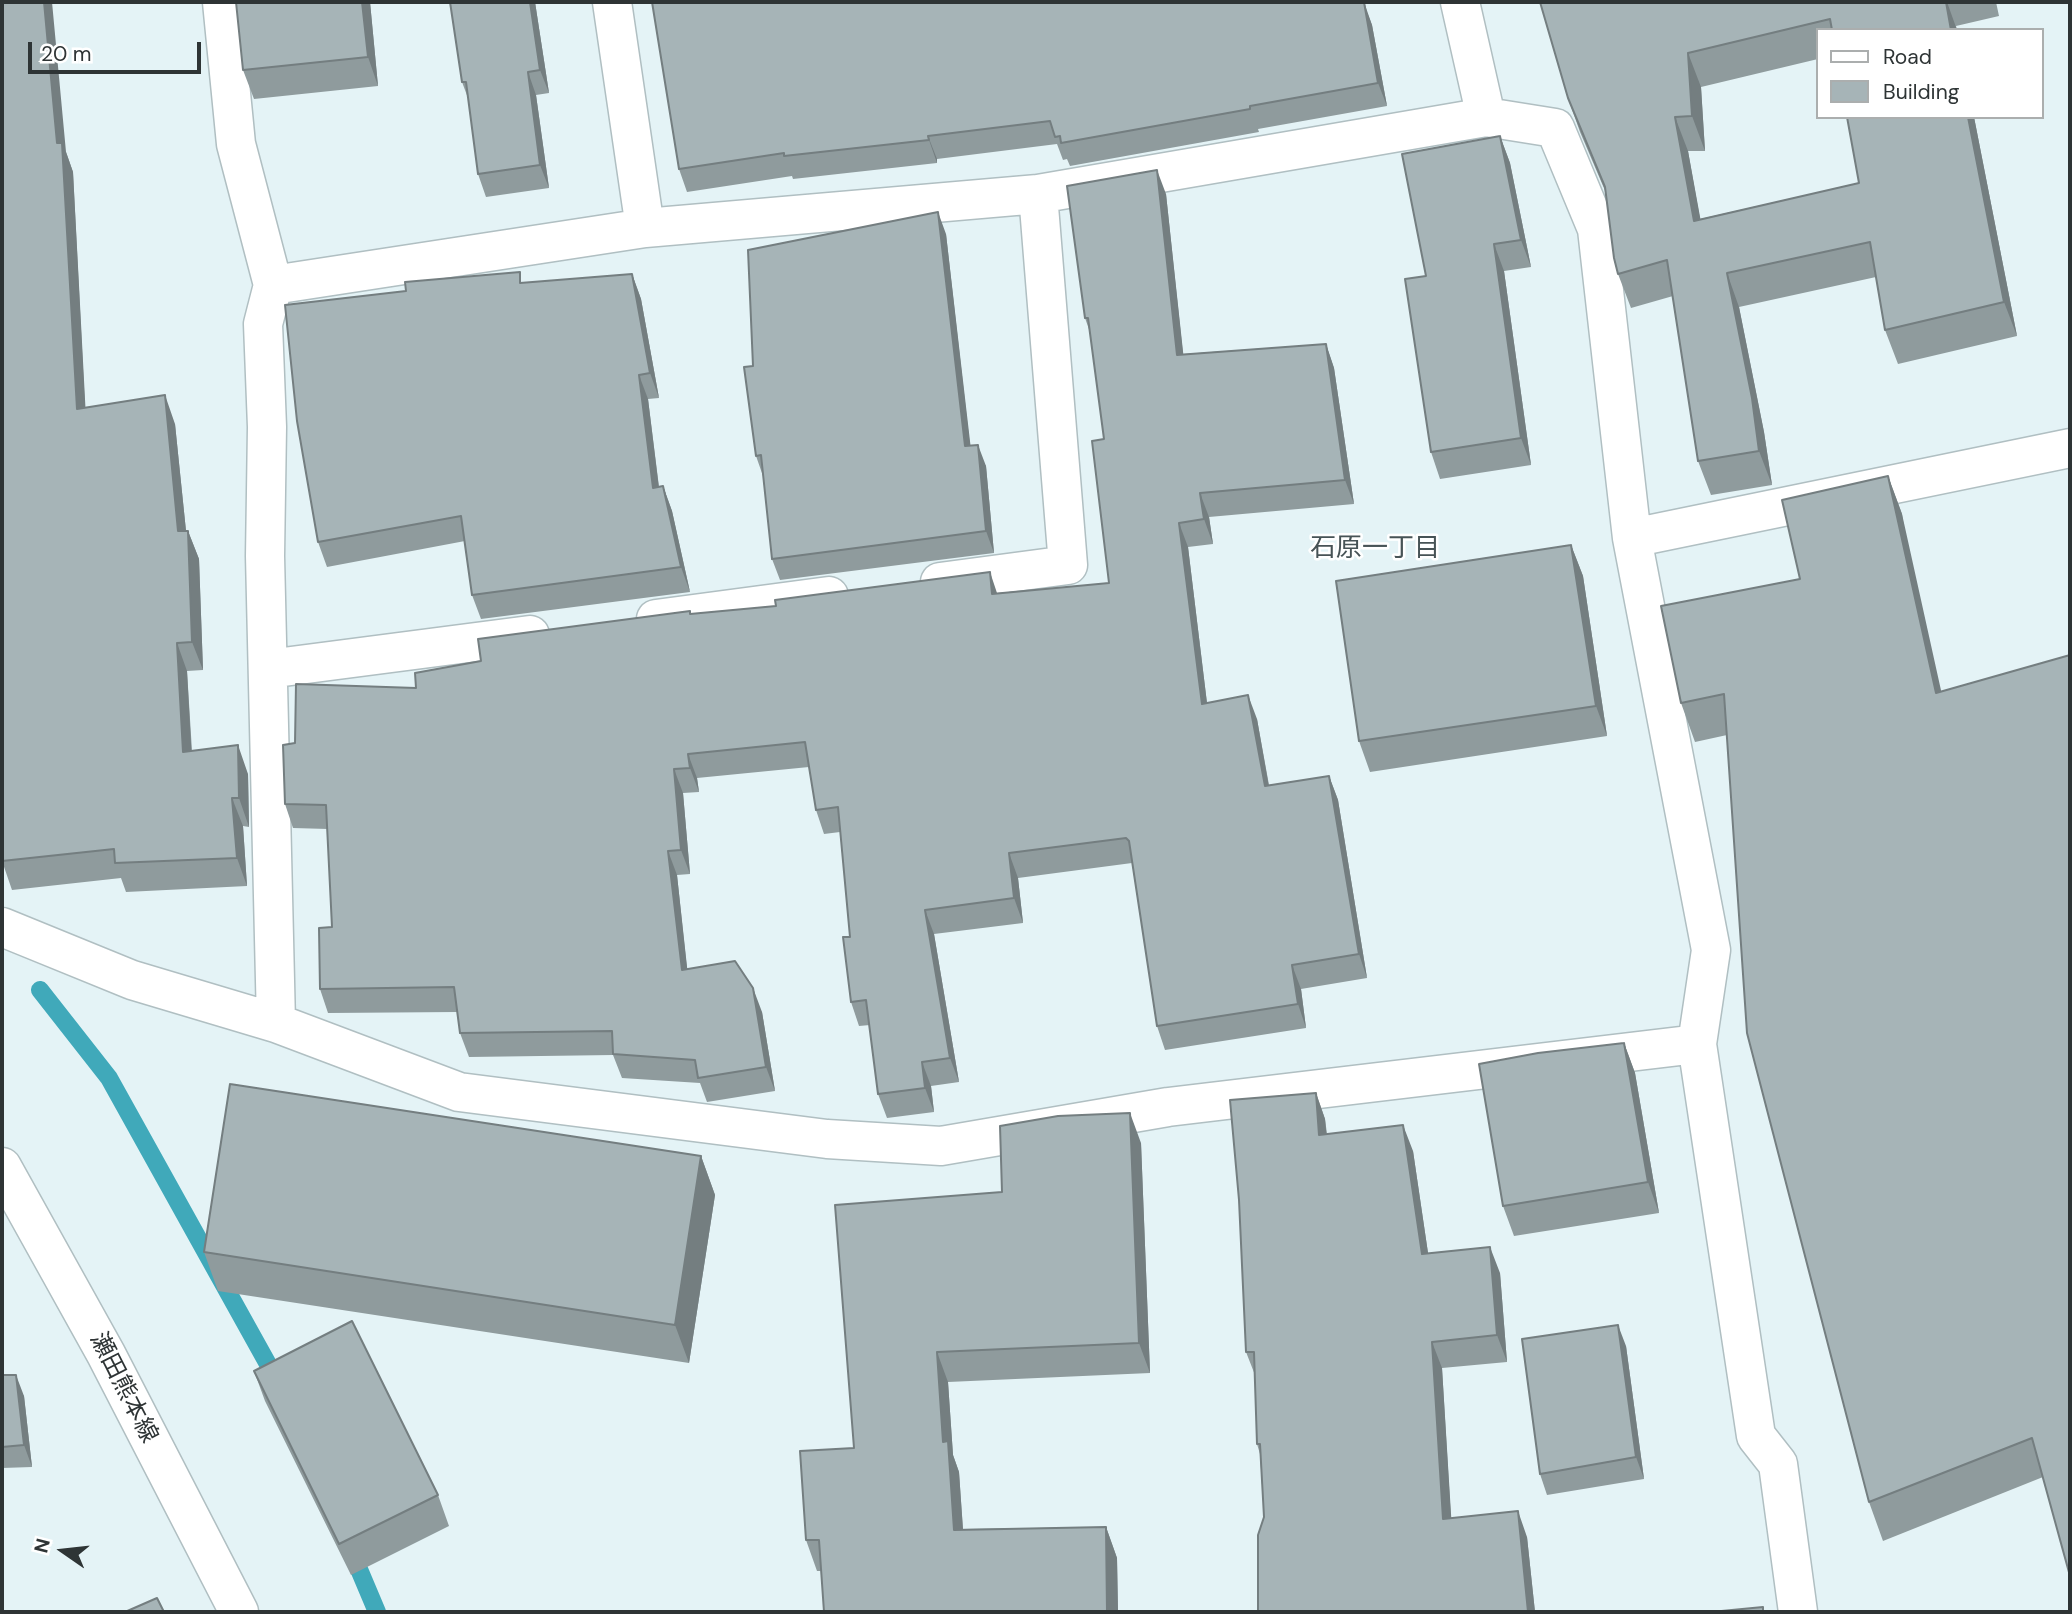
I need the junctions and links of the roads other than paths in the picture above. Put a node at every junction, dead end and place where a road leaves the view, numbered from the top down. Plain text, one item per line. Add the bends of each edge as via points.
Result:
1 (222, 2) edge
2 (612, 2) edge
3 (1460, 2) edge
4 (1486, 117) junction
5 (1038, 194) junction
6 (645, 228) junction
7 (273, 285) junction
8 (2070, 448) edge
9 (1632, 538) junction
10 (903, 587) edge
11 (862, 592) edge
12 (627, 623) edge
13 (558, 632) edge
14 (268, 669) junction
15 (2, 928) edge
16 (276, 1023) junction
17 (1697, 1044) junction
18 (2, 1167) edge
19 (239, 1612) edge
20 (1798, 1612) edge

1 - 7 street via 236,144
2 - 6 street
3 - 4 street
4 - 5 street
4 - 9 street via 1555,128 1597,229
5 - 6 street
5 - 10 street via 1069,565
6 - 7 street
7 - 14 street via 263,324
8 - 9 street
9 - 17 street via 1711,950
11 - 12 street
13 - 14 street
14 - 16 street
15 - 16 street via 132,981
16 - 17 street via 459,1092 827,1139 940,1146 1168,1107
17 - 20 street via 1756,1436 1778,1464
18 - 19 street, 瀬田熊本線 via 107,1354

